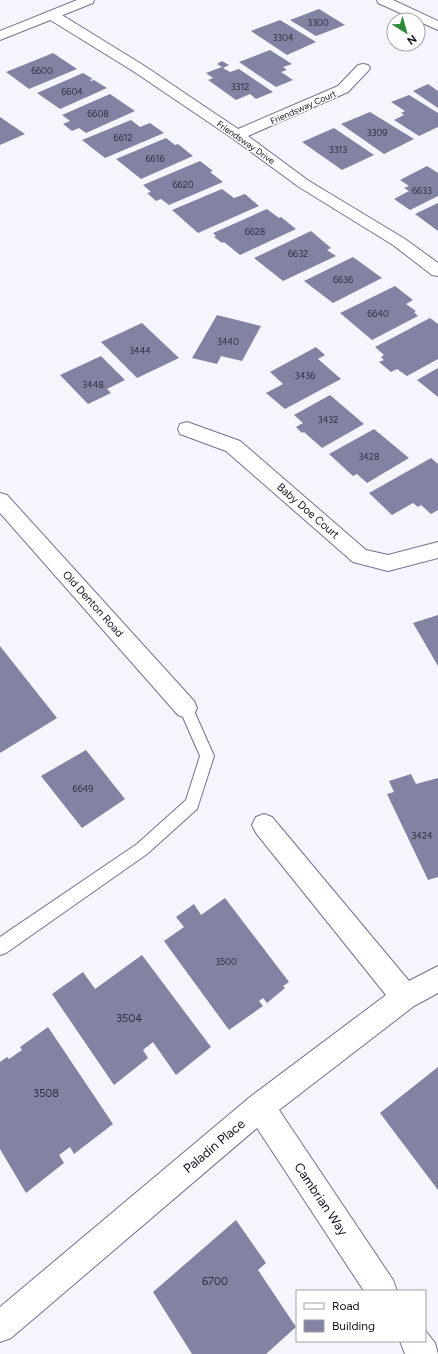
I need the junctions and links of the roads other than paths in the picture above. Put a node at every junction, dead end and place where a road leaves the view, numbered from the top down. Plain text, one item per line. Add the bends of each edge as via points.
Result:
1 (88, 0) edge
2 (383, 0) edge
3 (52, 15) junction
4 (438, 26) edge
5 (0, 36) edge
6 (363, 68) dead end
7 (237, 135) junction
8 (438, 271) edge
9 (187, 429) dead end
10 (0, 500) edge
11 (438, 550) edge
12 (186, 708) joint
13 (264, 825) dead end
14 (0, 947) edge
15 (438, 979) edge
16 (405, 997) junction
17 (260, 1107) junction
18 (381, 1290) edge
19 (0, 1327) edge
20 (416, 1342) edge
21 (424, 1354) edge

1 - 3 street
2 - 4 street
3 - 5 street
3 - 7 street, Friendsway Drive via 138,68
6 - 7 street, Friendsway Court via 343,89
7 - 8 street, Friendsway Drive via 304,184 398,242
9 - 11 street, Baby Doe Court via 233,446 360,556 388,563
10 - 12 street, Old Denton Road
12 - 14 lane via 207,756 192,804 142,849
13 - 16 street
15 - 16 street, Paladin Place
16 - 17 street, Paladin Place
17 - 18 street, Cambrian Way
17 - 19 street, Paladin Place
20 - 21 street

